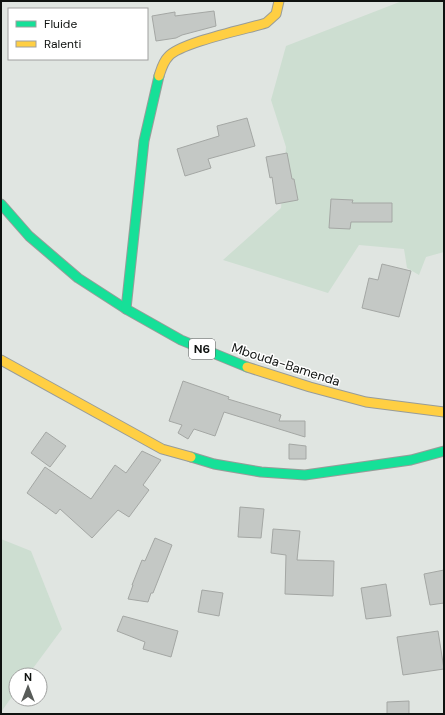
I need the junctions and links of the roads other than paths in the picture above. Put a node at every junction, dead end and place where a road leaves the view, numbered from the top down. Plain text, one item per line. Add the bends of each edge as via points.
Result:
1 (279, 1) edge
2 (1, 204) edge
3 (126, 310) junction
4 (1, 360) edge
5 (444, 412) edge
6 (444, 451) edge

1 - 3 main road via 278,11 273,19 266,23 186,46 168,56 162,66 144,141
2 - 3 main road, Mbouda-Bamenda / N6 via 29,236 78,278
3 - 5 main road, Mbouda-Bamenda / N6 via 181,340 242,366 366,402
4 - 6 main road via 162,448 214,464 261,472 305,475 411,460

